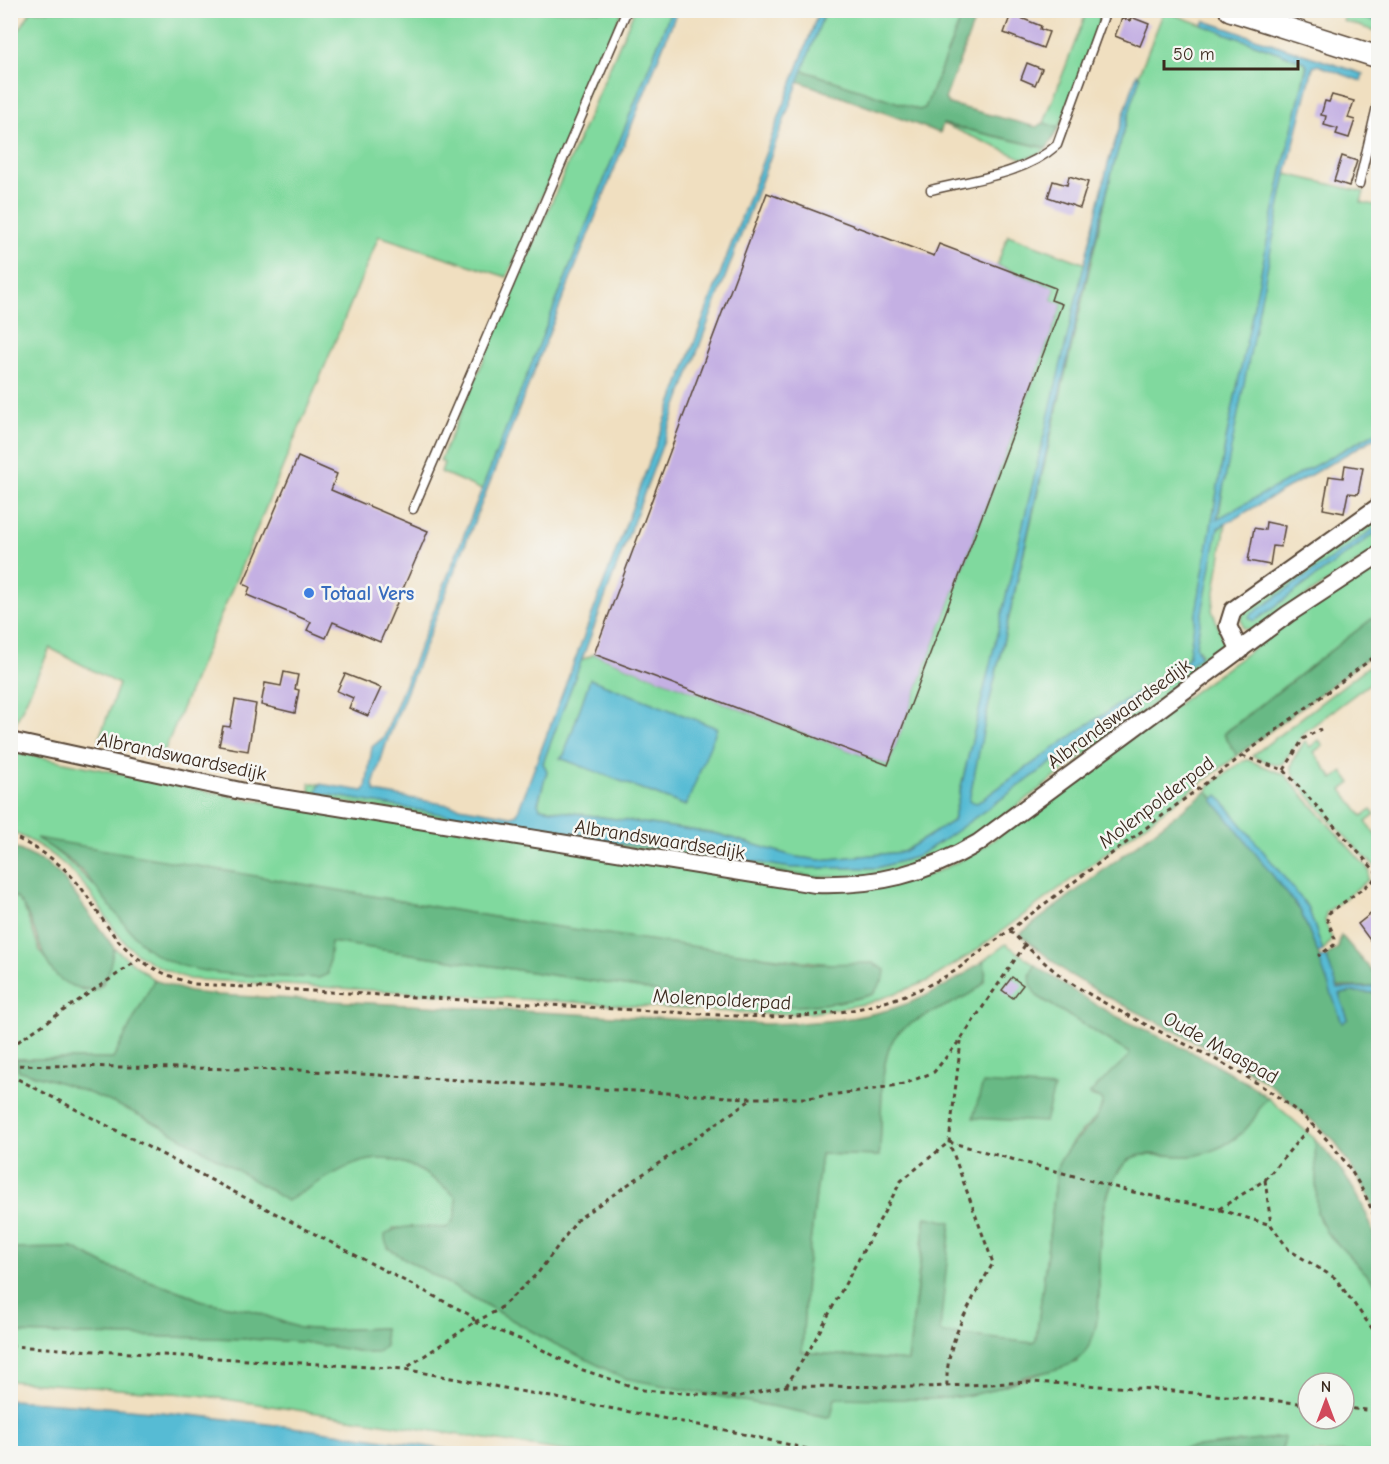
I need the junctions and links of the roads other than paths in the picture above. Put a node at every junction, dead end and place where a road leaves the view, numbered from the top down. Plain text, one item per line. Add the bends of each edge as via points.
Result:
1 (627, 10) edge
2 (1106, 10) edge
3 (1230, 10) edge
4 (1378, 57) edge
5 (1378, 102) edge
6 (1359, 184) dead end
7 (931, 190) dead end
8 (1378, 507) edge
9 (413, 509) dead end
10 (1378, 555) edge
11 (1240, 651) junction
12 (10, 741) edge

1 - 9 lane
2 - 7 lane via 1057,145 1025,167
3 - 4 street
5 - 6 lane
8 - 11 street via 1233,610 1228,626
10 - 11 street, Albrandswaardsedijk via 1319,592
11 - 12 street, Albrandswaardsedijk via 978,843 925,870 864,884 815,884 394,818 245,792

